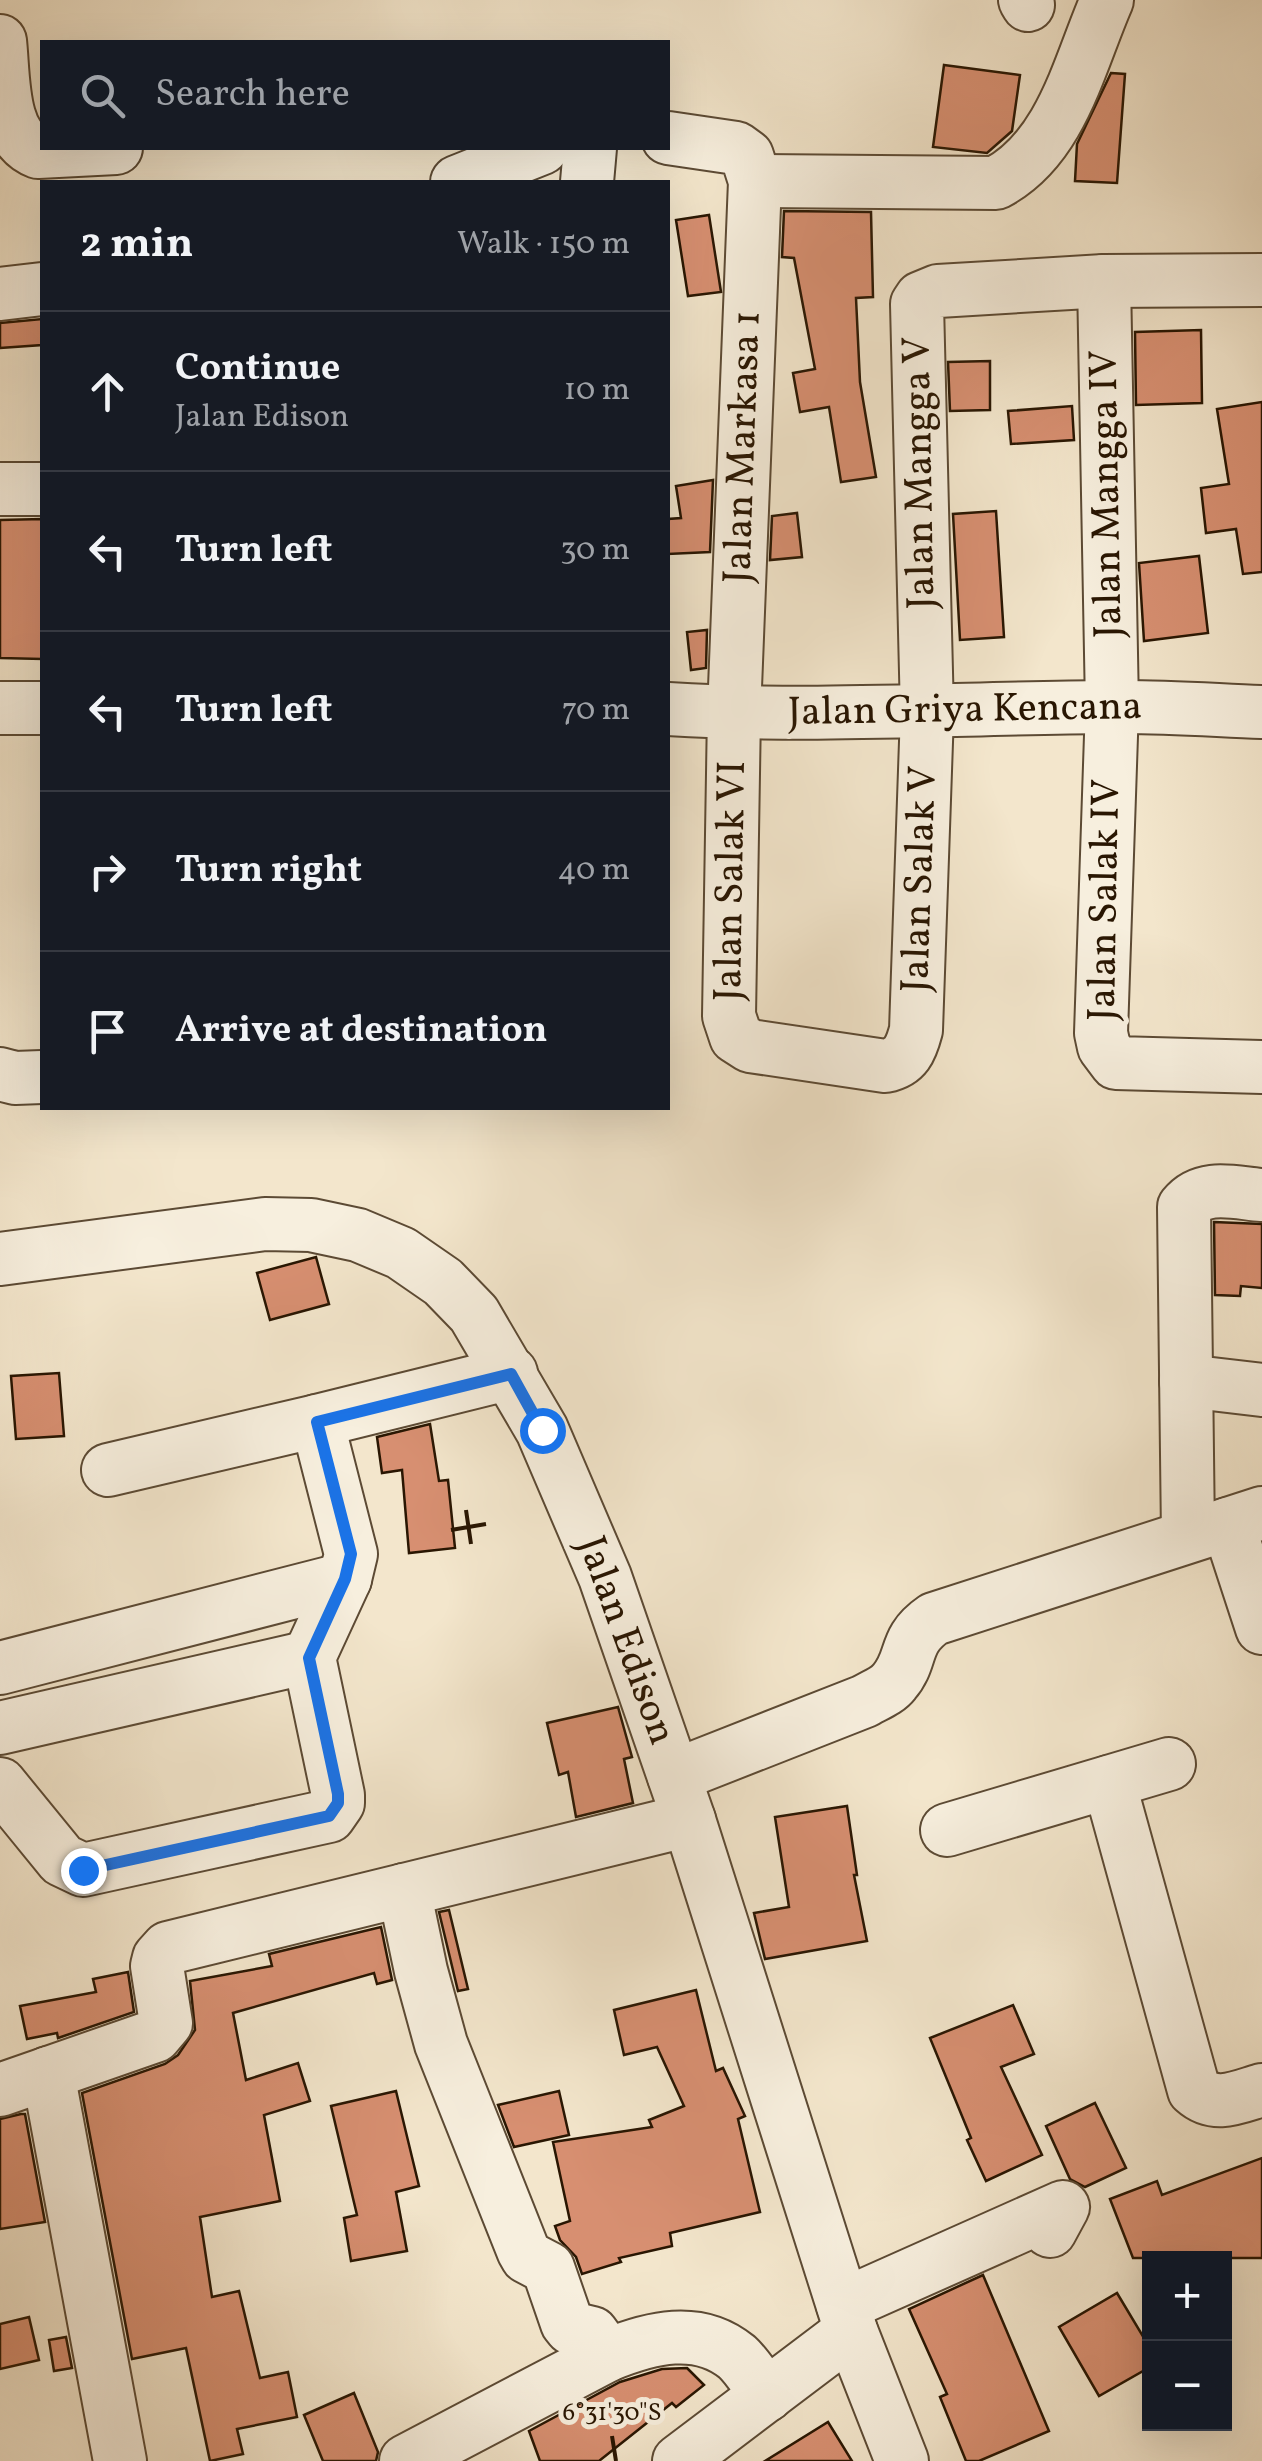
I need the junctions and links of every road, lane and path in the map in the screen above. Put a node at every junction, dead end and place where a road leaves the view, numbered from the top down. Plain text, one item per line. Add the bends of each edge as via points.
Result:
1 (1107, 0) edge
2 (0, 41) edge
3 (670, 138) edge
4 (77, 150) edge
5 (537, 150) edge
6 (590, 150) edge
7 (462, 180) edge
8 (587, 180) edge
9 (755, 181) junction
10 (1262, 280) edge
11 (1104, 281) junction
12 (40, 289) edge
13 (0, 294) edge
14 (0, 489) edge
15 (40, 489) edge
16 (1112, 706) junction
17 (0, 708) edge
18 (40, 708) edge
19 (670, 710) edge
20 (1262, 712) edge
21 (734, 713) junction
22 (927, 713) junction
23 (912, 1045) joint
24 (1262, 1066) edge
25 (0, 1074) edge
26 (40, 1077) edge
27 (1262, 1195) edge
28 (0, 1259) edge
29 (511, 1374) junction
30 (1186, 1381) junction
31 (1262, 1390) edge
32 (317, 1422) junction
33 (108, 1470) dead end
34 (1226, 1524) edge
35 (345, 1579) junction
36 (1262, 1628) edge
37 (309, 1658) junction
38 (0, 1668) edge
39 (0, 1728) edge
40 (1169, 1764) dead end
41 (1109, 1782) junction
42 (0, 1784) edge
43 (682, 1798) junction
44 (947, 1830) dead end
45 (404, 1890) junction
46 (48, 2073) junction
47 (0, 2090) edge
48 (1262, 2090) edge
49 (1050, 2231) dead end
50 (847, 2318) junction
51 (608, 2355) junction
52 (766, 2395) junction
53 (694, 2456) edge
54 (120, 2461) edge
55 (406, 2461) edge
56 (902, 2461) edge

1 - 9 street via 1049,135 1018,171 996,183
2 - 4 street via 16,136 38,152
3 - 9 street via 736,148 747,156
5 - 7 street
6 - 8 street
9 - 21 street, Jalan Markasa 1
10 - 11 street
11 - 16 street, Jalan Mangga IV
11 - 22 street, Jalan Mangga V via 938,290 917,304
12 - 13 street
14 - 15 street
16 - 20 street, Jalan Griya Kencana
16 - 22 street, Jalan Griya Kencana
16 - 24 street, Jalan Salak IV via 1104,1048 1116,1064
17 - 18 street
19 - 21 street, Jalan Griya Kencana
21 - 22 street, Jalan Griya Kencana
21 - 23 street, Jalan Salak VI via 729,1016 736,1037 750,1046 885,1066 897,1064
22 - 23 street, Jalan Salak V
25 - 26 street
27 - 30 street via 1213,1190 1193,1195 1184,1207
28 - 29 street, Jalan Edison via 265,1224 358,1235 401,1253 443,1282 474,1314
29 - 32 street
29 - 43 street, Jalan Edison via 605,1577
30 - 31 street
30 - 34 street
32 - 33 street
32 - 35 street via 348,1535
34 - 36 street
34 - 43 street via 934,1619 908,1646 891,1686
35 - 37 street
35 - 38 street
37 - 39 street
37 - 42 street via 338,1794 329,1816 83,1870 62,1860
40 - 41 street
41 - 44 street
41 - 48 street via 1194,2090 1221,2102
43 - 45 street
43 - 50 street, Jalan Edison
45 - 46 street via 168,1948 157,1966 166,2023 161,2030
45 - 51 street via 441,2044 523,2250 548,2268 571,2328 592,2333
46 - 47 street
46 - 54 street
49 - 50 street via 1063,2206
50 - 52 street
50 - 56 street, Jalan Edison
51 - 52 street via 641,2341 694,2338 739,2359
51 - 55 street
52 - 53 street

